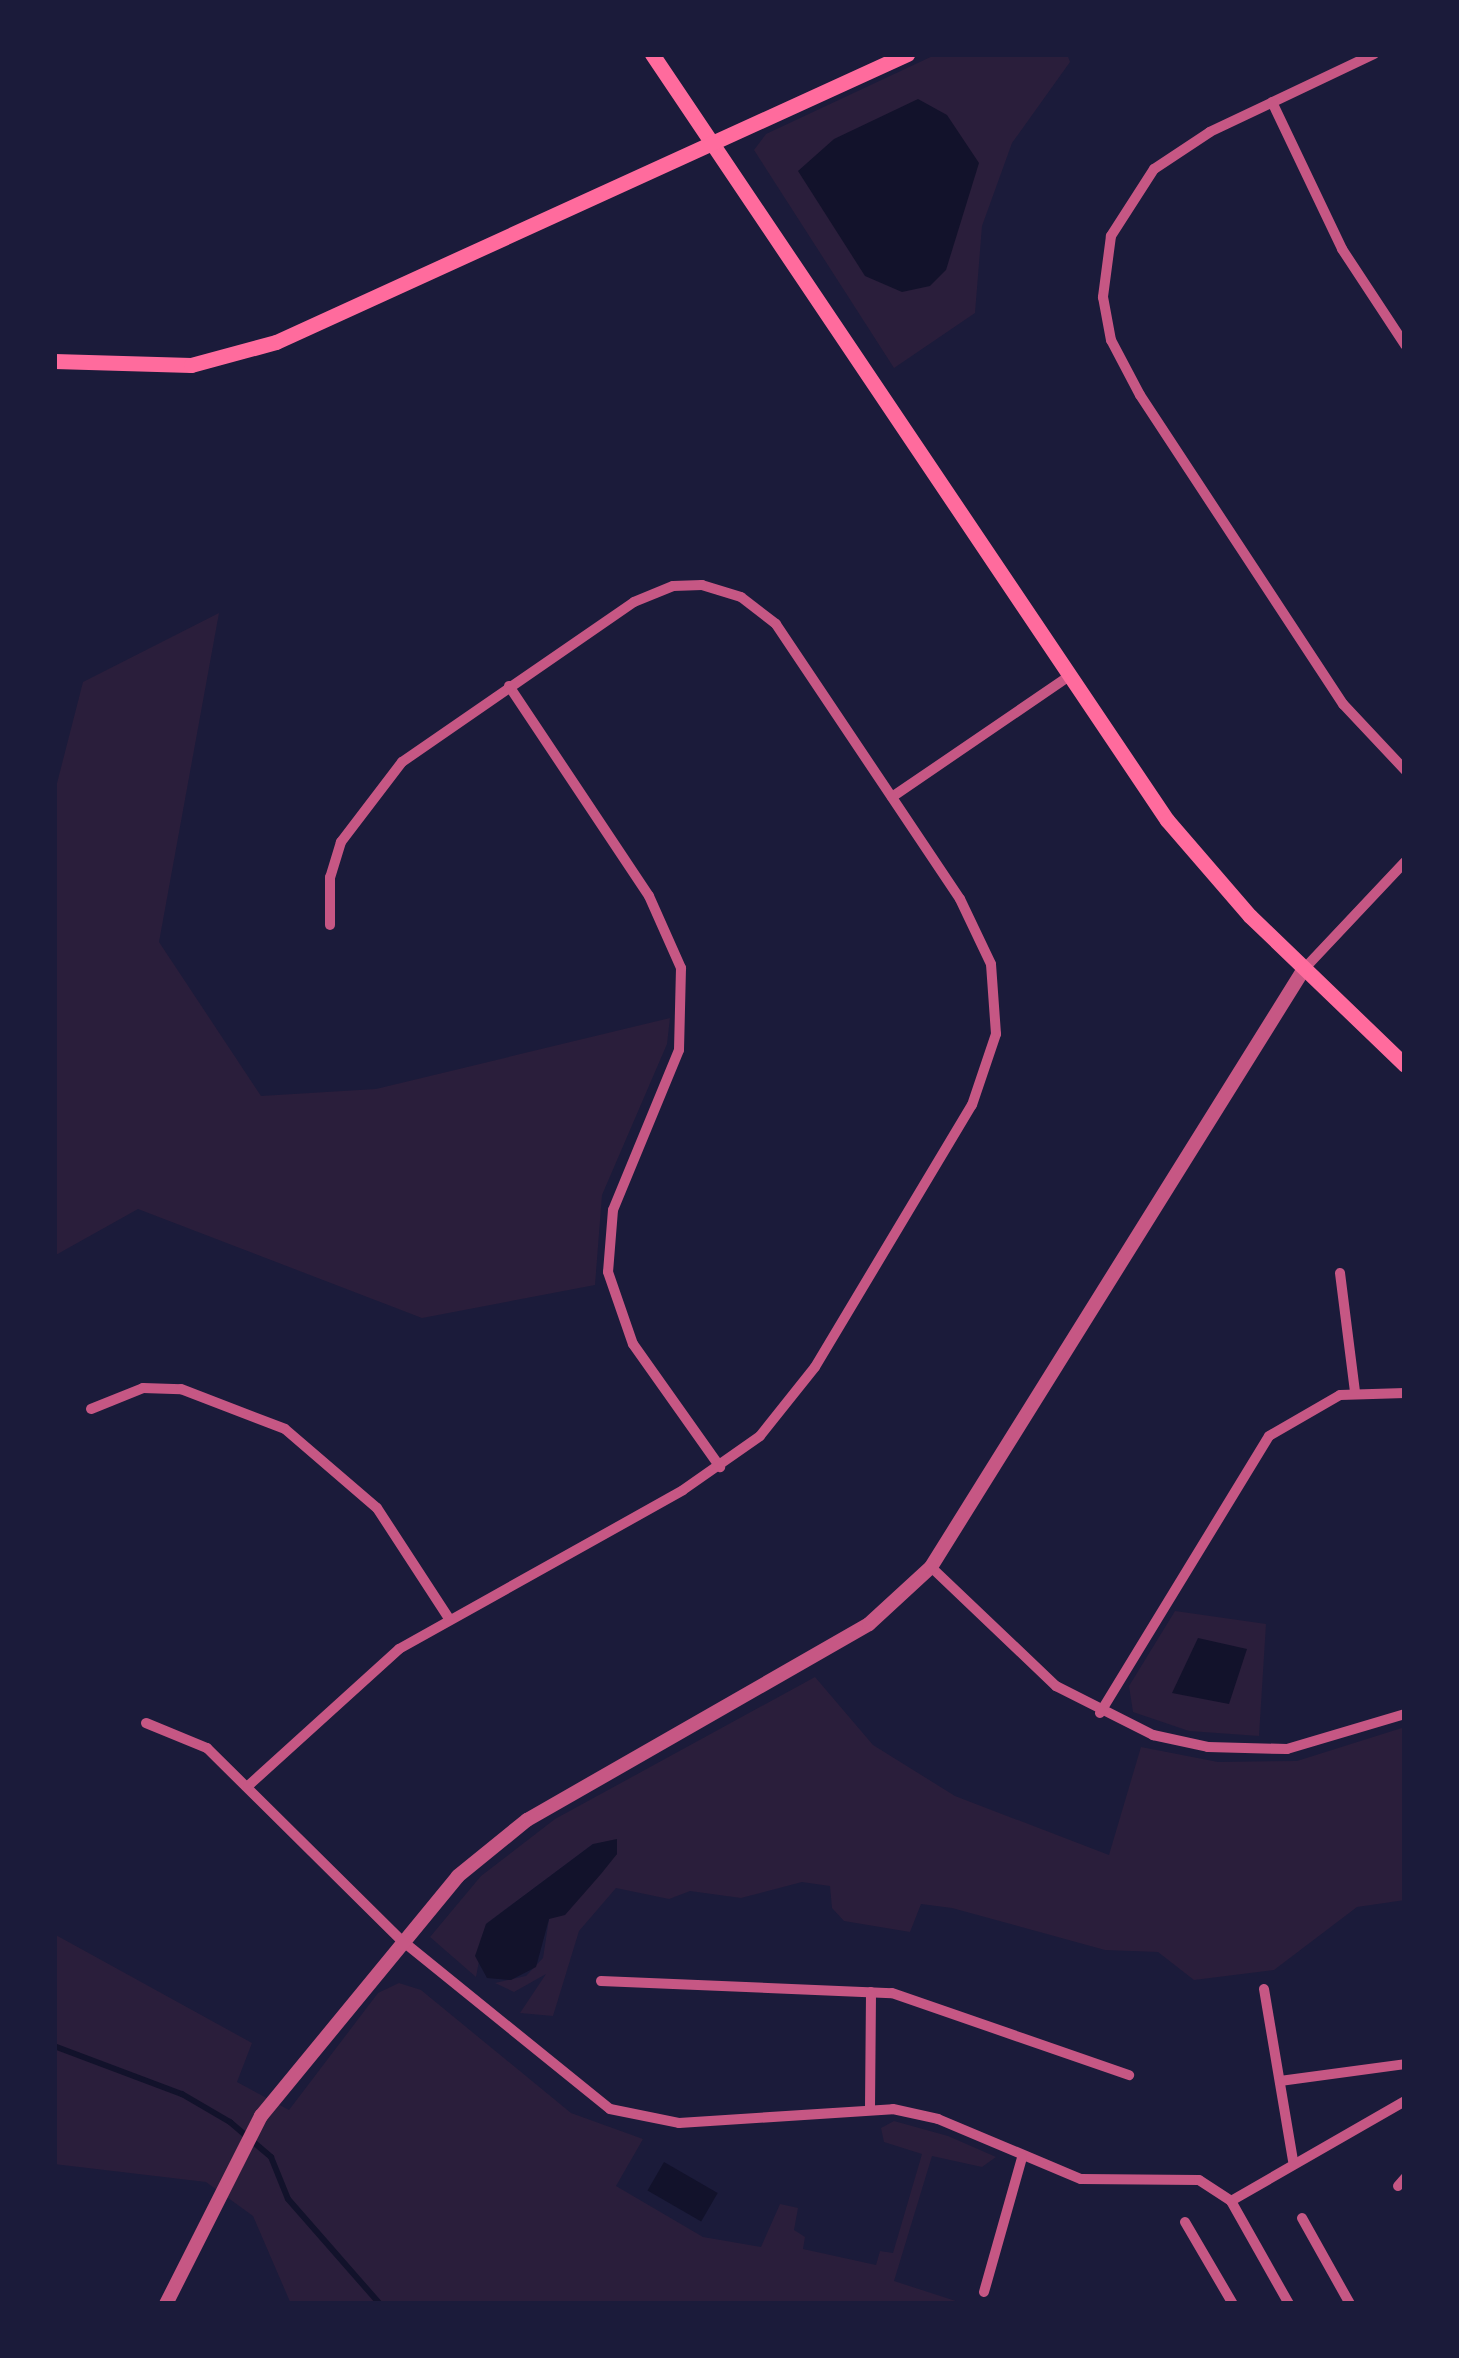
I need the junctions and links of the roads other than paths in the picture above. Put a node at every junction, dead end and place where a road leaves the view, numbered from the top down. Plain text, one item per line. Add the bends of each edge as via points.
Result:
1 (652, 54) edge
2 (907, 54) edge
3 (1374, 54) edge
4 (1272, 102) junction
5 (711, 147) junction
6 (1405, 345) edge
7 (54, 361) edge
8 (1068, 677) junction
9 (508, 686) junction
10 (1405, 770) edge
11 (892, 796) junction
12 (1405, 862) edge
13 (331, 926) dead end
14 (1304, 969) junction
15 (1405, 1065) edge
16 (1340, 1274) dead end
17 (1355, 1392) junction
18 (1405, 1393) edge
19 (91, 1409) dead end
20 (720, 1468) junction
21 (931, 1567) junction
22 (448, 1617) junction
23 (1100, 1713) junction
24 (1405, 1714) edge
25 (146, 1723) dead end
26 (248, 1786) junction
27 (400, 1939) junction
28 (601, 1981) dead end
29 (1264, 1989) dead end
30 (872, 1992) junction
31 (1405, 2064) edge
32 (1129, 2075) dead end
33 (1280, 2081) junction
34 (1405, 2101) edge
35 (870, 2108) junction
36 (1022, 2158) junction
37 (1293, 2161) junction
38 (1231, 2200) junction
39 (1302, 2218) dead end
40 (1185, 2222) dead end
41 (984, 2292) dead end
42 (1287, 2303) edge
43 (166, 2304) edge
44 (1233, 2304) edge
45 (1350, 2304) edge

1 - 5 main road
2 - 5 main road
3 - 4 street
4 - 6 street via 1342,249
4 - 10 street via 1190,142 1139,184 1106,255 1106,319 1140,395 1343,704
5 - 7 main road via 241,353 148,368
5 - 8 main road
8 - 11 street
8 - 14 main road via 1181,838
9 - 11 street via 648,595 714,587 776,624
9 - 13 street via 419,748 360,809 334,858
9 - 20 street via 649,896 681,968 679,1050 613,1210 608,1272 633,1344
11 - 20 street via 986,949 998,999 993,1051 972,1105 815,1367 774,1421
12 - 14 street
14 - 15 main road
14 - 21 street
16 - 17 street
17 - 18 street
17 - 23 street via 1299,1413 1262,1444
19 - 22 street via 143,1388 181,1389 285,1430 377,1508
20 - 22 street
21 - 23 street via 1043,1676
21 - 27 street via 834,1646 527,1820
22 - 26 street via 348,1689
23 - 24 street via 1171,1740 1248,1749 1336,1740
25 - 26 street via 192,1738
26 - 27 street
27 - 35 street via 572,2084 628,2117 703,2122
27 - 43 street via 261,2116
28 - 30 street
29 - 33 street
30 - 32 street via 913,1996
30 - 35 street
31 - 33 street
33 - 37 street
34 - 37 street
35 - 36 street via 938,2119
36 - 38 street via 1082,2180 1184,2177
36 - 41 street
37 - 38 street
38 - 42 street
39 - 45 street
40 - 44 street

